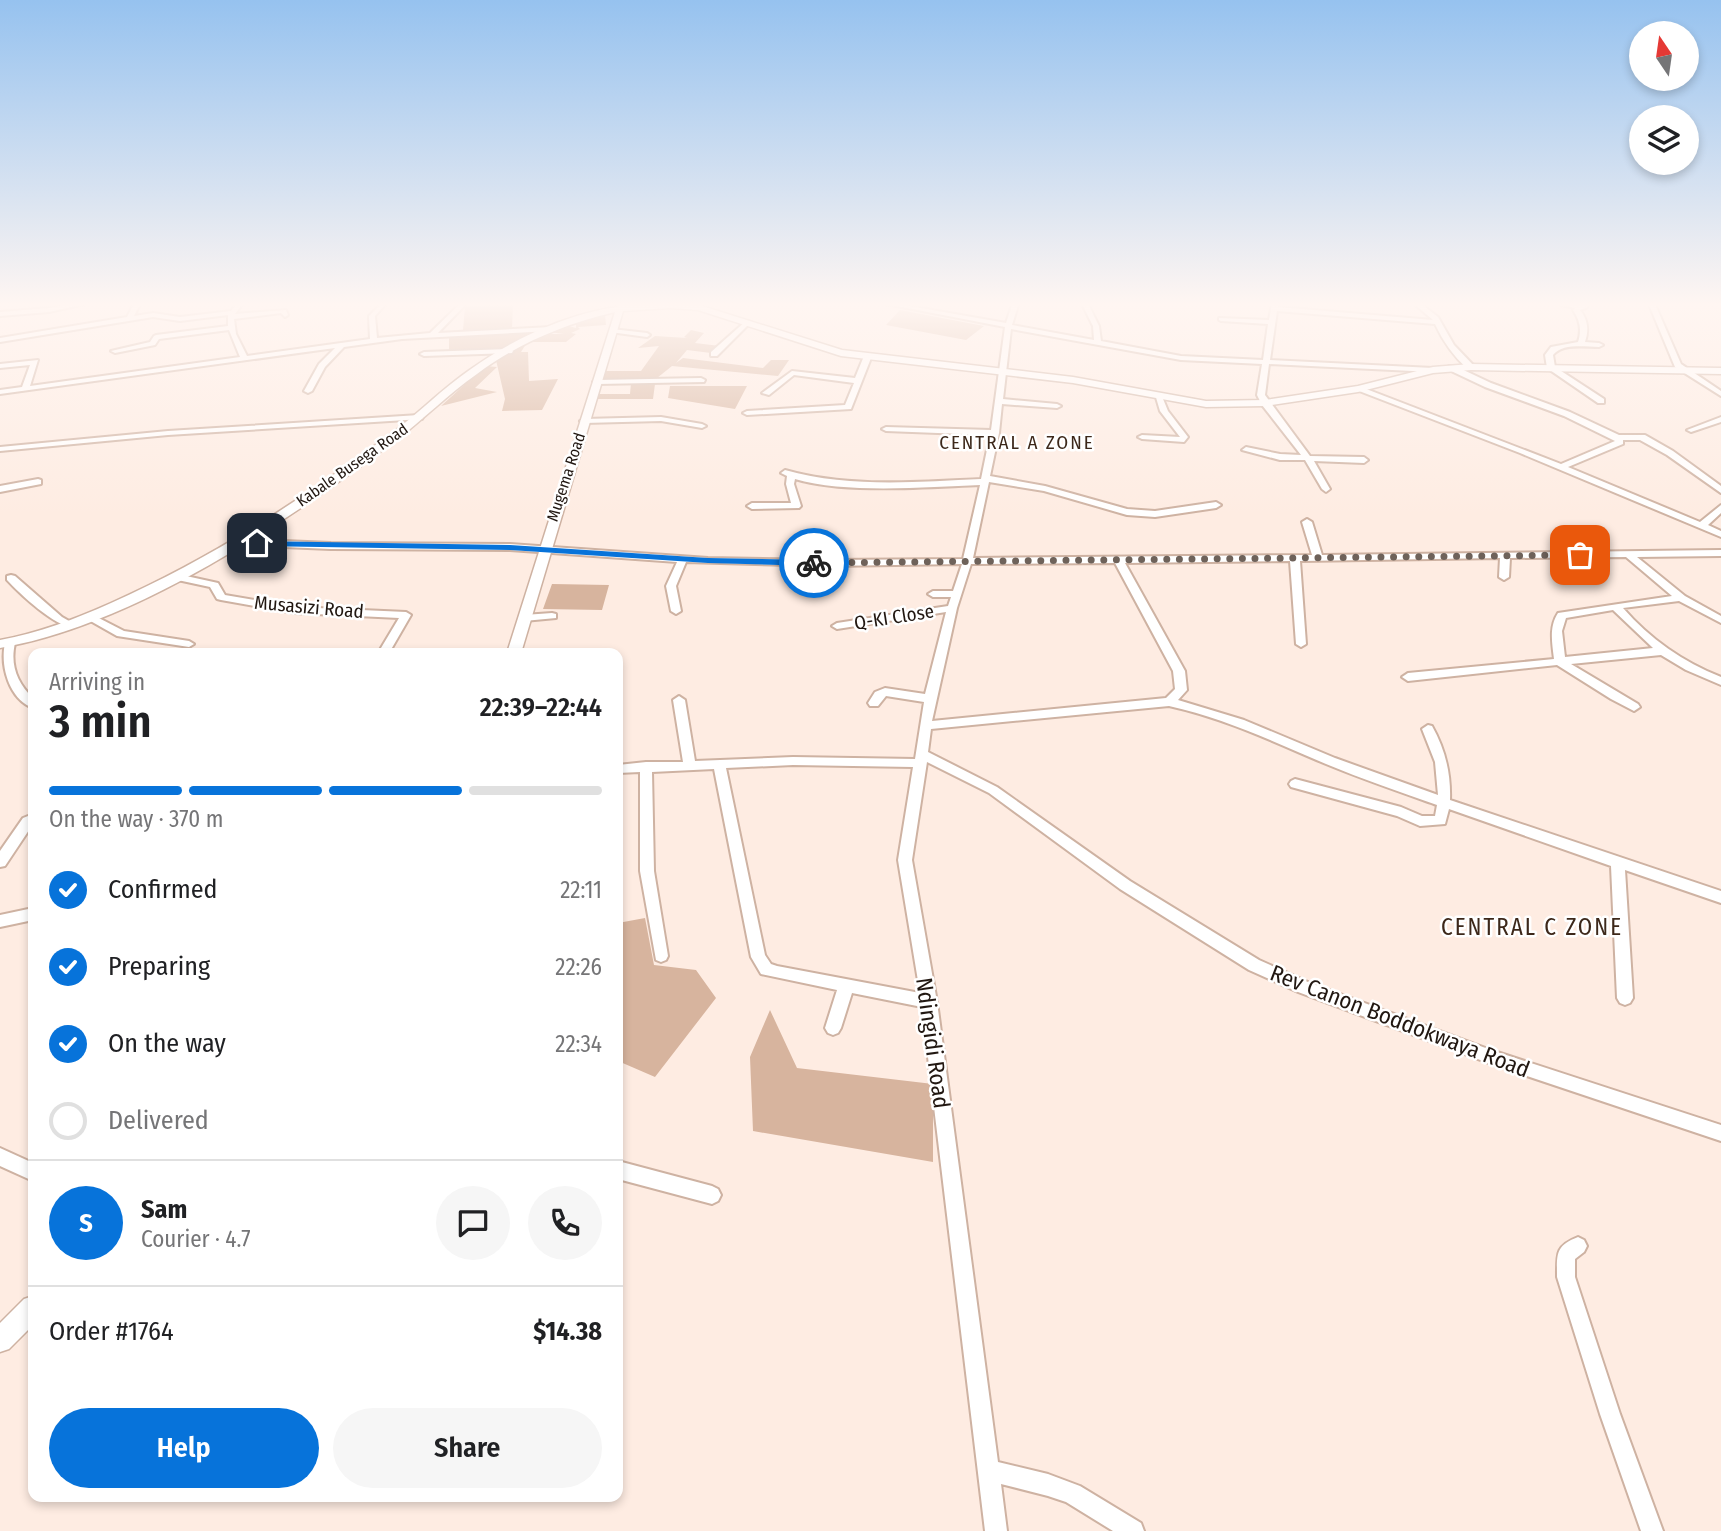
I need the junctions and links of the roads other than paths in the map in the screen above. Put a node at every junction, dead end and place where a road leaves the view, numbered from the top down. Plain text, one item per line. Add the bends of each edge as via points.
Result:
1 (31, 373) edge
2 (131, 373) edge
3 (318, 373) edge
4 (471, 373) edge
5 (600, 373) edge
6 (793, 373) edge
7 (799, 373) edge
8 (862, 373) edge
9 (1003, 373) edge
10 (1016, 373) edge
11 (1264, 373) edge
12 (1419, 373) edge
13 (1466, 373) edge
14 (1559, 373) edge
15 (1689, 373) edge
16 (701, 380) dead end
17 (859, 381) junction
18 (597, 382) junction
19 (25, 389) junction
20 (1358, 389) junction
21 (308, 391) dead end
22 (0, 392) edge
23 (766, 393) dead end
24 (1721, 394) edge
25 (1158, 396) junction
26 (1000, 401) junction
27 (1601, 401) dead end
28 (1265, 403) junction
29 (1058, 406) dead end
30 (747, 413) dead end
31 (419, 417) junction
32 (1721, 419) edge
33 (584, 421) junction
34 (702, 426) dead end
35 (886, 429) dead end
36 (1691, 430) dead end
37 (995, 433) junction
38 (1142, 437) dead end
39 (1618, 438) junction
40 (0, 449) edge
41 (1246, 450) dead end
42 (1308, 458) junction
43 (1364, 460) dead end
44 (1560, 467) junction
45 (984, 480) junction
46 (38, 482) dead end
47 (0, 489) edge
48 (1326, 489) dead end
49 (1721, 491) edge
50 (1216, 505) dead end
51 (752, 506) dead end
52 (1721, 508) edge
53 (1307, 522) dead end
54 (1701, 526) junction
55 (1721, 534) edge
56 (238, 542) junction
57 (543, 549) junction
58 (1721, 553) edge
59 (1629, 555) junction
60 (1505, 556) junction
61 (1295, 557) junction
62 (1318, 557) junction
63 (683, 559) junction
64 (1118, 559) junction
65 (968, 560) junction
66 (177, 577) junction
67 (1504, 577) dead end
68 (11, 578) dead end
69 (933, 594) dead end
70 (1681, 598) junction
71 (955, 601) junction
72 (1615, 606) junction
73 (676, 611) dead end
74 (552, 616) dead end
75 (91, 617) junction
76 (524, 618) junction
77 (1721, 620) edge
78 (71, 625) junction
79 (837, 626) dead end
80 (5, 643) edge
81 (188, 644) dead end
82 (1301, 644) dead end
83 (386, 648) edge
84 (515, 648) edge
85 (1662, 651) junction
86 (1560, 662) junction
87 (1408, 677) dead end
88 (1721, 681) edge
89 (930, 699) junction
90 (28, 700) edge
91 (679, 700) dead end
92 (874, 702) dead end
93 (1169, 702) junction
94 (1634, 707) dead end
95 (925, 726) junction
96 (1428, 729) dead end
97 (922, 759) junction
98 (719, 763) junction
99 (689, 764) junction
100 (646, 766) junction
101 (623, 768) edge
102 (1295, 784) dead end
103 (1444, 803) junction
104 (28, 821) dead end
105 (0, 862) edge
106 (1618, 862) junction
107 (1721, 897) edge
108 (28, 915) edge
109 (0, 920) edge
110 (661, 956) dead end
111 (846, 987) junction
112 (1625, 998) dead end
113 (929, 1002) junction
114 (833, 1028) dead end
115 (1721, 1133) edge
116 (0, 1157) edge
117 (28, 1170) edge
118 (623, 1171) edge
119 (712, 1195) dead end
120 (1578, 1246) dead end
121 (28, 1313) edge
122 (0, 1340) edge
123 (988, 1470) junction
124 (996, 1531) edge
125 (1133, 1531) edge
126 (1651, 1531) edge

1 - 19 street
2 - 19 street
3 - 21 street
4 - 31 street, Kabale Busega Road
5 - 18 street, Mugema Road
6 - 23 street
7 - 17 street
8 - 17 street
9 - 26 street
10 - 25 street, Kabale Busega Road
11 - 28 street via 1261,395
12 - 20 street, Kabale Busega Road
13 - 39 street
14 - 27 street
15 - 24 street
16 - 18 street
17 - 30 street via 845,408
18 - 33 street, Mugema Road
19 - 22 street
20 - 28 street, Kabale Busega Road
20 - 44 street
25 - 28 street, Kabale Busega Road via 1206,404
25 - 38 street via 1184,438
26 - 29 street
26 - 37 street
28 - 42 street
31 - 40 street
31 - 56 street, Kabale Busega Road
32 - 36 street
33 - 34 street via 661,419
33 - 57 street, Mugema Road
35 - 37 street
37 - 45 street
39 - 44 street via 1620,442
39 - 49 street via 1639,436 1650,441
41 - 42 street
42 - 43 street
42 - 48 street
44 - 54 street
45 - 50 street via 1045,489 1127,512 1155,514
45 - 51 street via 851,483 788,475 796,506
45 - 65 street
46 - 47 street
52 - 54 street
53 - 62 street
54 - 55 street
56 - 57 street
56 - 66 street, Kabale Busega Road
57 - 63 street
57 - 76 street, Mugema Road
58 - 59 street
59 - 60 street
59 - 70 street
60 - 62 street
60 - 67 street
61 - 62 street
61 - 64 street
61 - 82 street
63 - 65 street via 815,563
63 - 73 street via 671,586
64 - 65 street
64 - 93 street via 1179,671 1181,690
65 - 71 street, Ndingidi Road
66 - 75 street, Kabale Busega Road
66 - 83 street, Musasizi Road via 214,586 221,597 280,608 406,615
68 - 78 street via 59,622
69 - 71 street
70 - 72 street
70 - 77 street
71 - 79 street, Q-KI Close
71 - 89 street, Ndingidi Road
72 - 85 street
72 - 86 street via 1558,619
74 - 76 street
75 - 78 street, Kabale Busega Road
75 - 81 street via 121,634
76 - 84 street, Mugema Road
78 - 80 street, Kabale Busega Road
80 - 90 street via 11,676
85 - 86 street
85 - 88 street
86 - 87 street
86 - 94 street via 1595,688
89 - 92 street via 885,692
89 - 95 street, Ndingidi Road
91 - 99 street
93 - 95 street
93 - 103 street via 1204,711
95 - 97 street, Ndingidi Road
96 - 103 street via 1443,768
97 - 98 street
97 - 113 street, Ndingidi Road via 906,873
97 - 115 street, Rev Canon Boddokwaya Road via 993,790 1125,885 1254,965 1491,1057
98 - 99 street
98 - 111 street via 761,963 766,969
99 - 100 street
100 - 101 street
100 - 110 street via 646,871
102 - 103 street via 1420,821 1440,821
103 - 106 street
104 - 105 street
106 - 107 street
106 - 112 street
108 - 109 street
111 - 113 street
111 - 114 street
113 - 123 street, Ndingidi Road
116 - 117 street
118 - 119 street
120 - 126 street via 1566,1254 1566,1277
121 - 122 street
123 - 124 street, Ndingidi Road
123 - 125 street via 1072,1494

